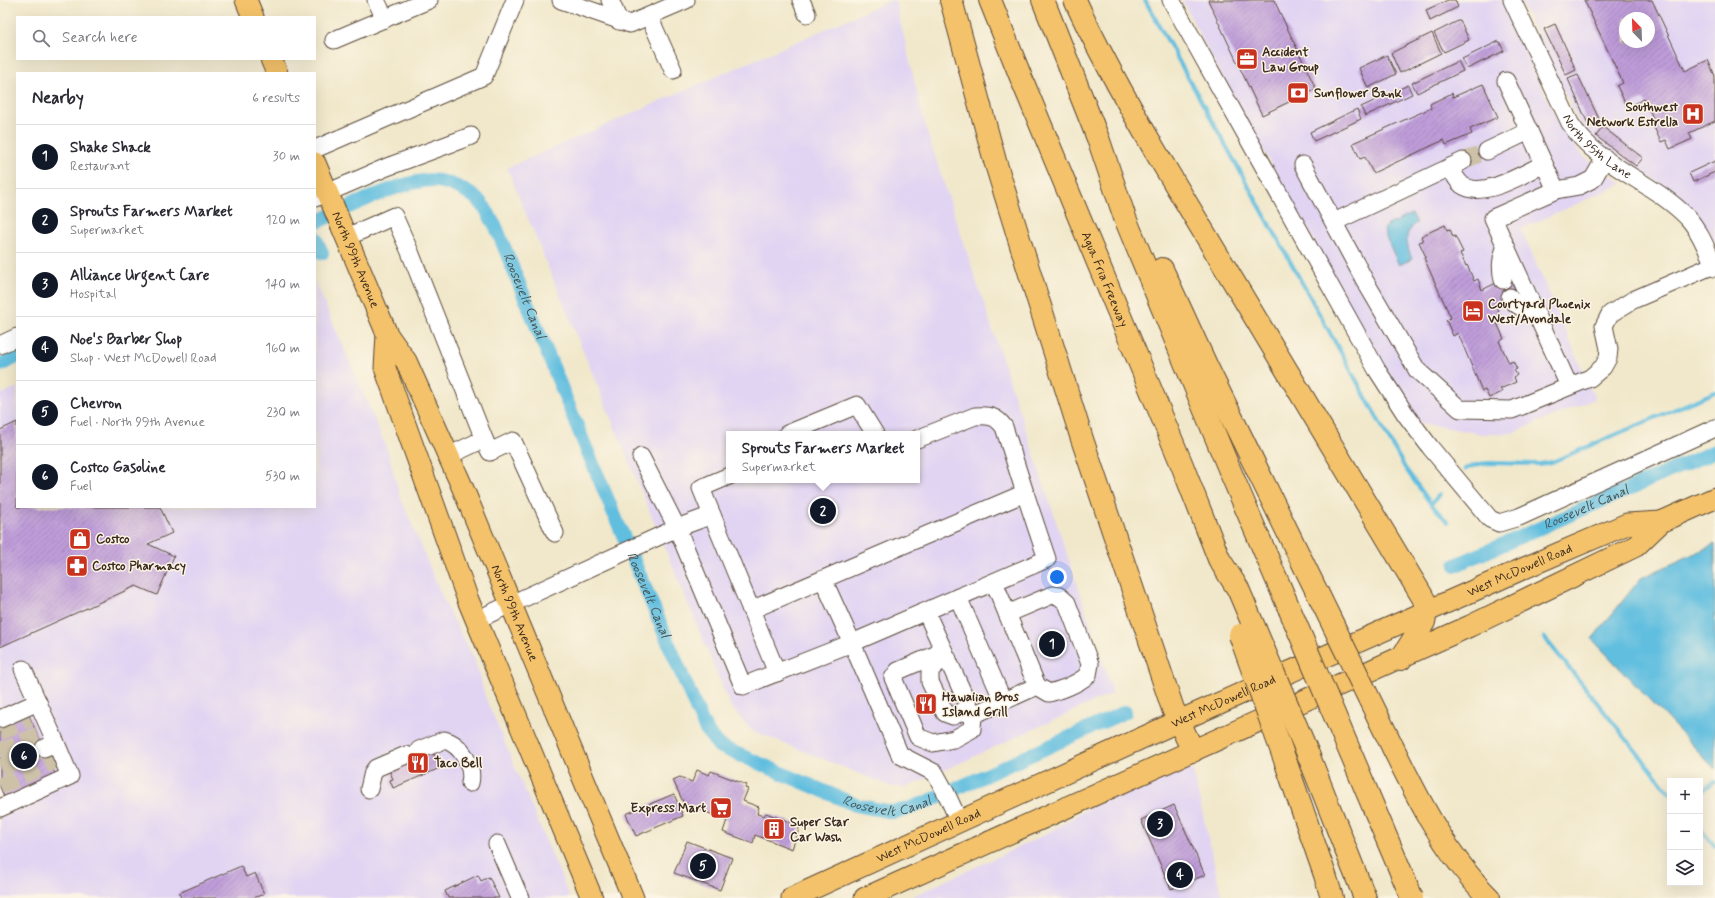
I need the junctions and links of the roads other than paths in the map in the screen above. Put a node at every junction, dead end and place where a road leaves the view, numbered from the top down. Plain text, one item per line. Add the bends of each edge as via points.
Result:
1 (246, 0) edge
2 (376, 0) edge
3 (429, 0) edge
4 (515, 0) edge
5 (562, 0) edge
6 (610, 0) edge
7 (686, 0) edge
8 (951, 0) edge
9 (990, 0) edge
10 (1043, 0) edge
11 (1075, 0) edge
12 (1171, 0) edge
13 (1512, 0) edge
14 (254, 16) edge
15 (649, 16) junction
16 (384, 19) junction
17 (619, 21) junction
18 (334, 40) dead end
19 (271, 60) edge
20 (673, 70) dead end
21 (277, 72) edge
22 (1506, 81) dead end
23 (1529, 131) junction
24 (471, 136) dead end
25 (1099, 141) junction
26 (316, 149) edge
27 (1487, 151) tunnel mouth
28 (1605, 158) junction
29 (1544, 164) junction
30 (1303, 165) dead end
31 (316, 166) edge
32 (1556, 190) junction
33 (325, 197) edge
34 (1334, 222) junction
35 (344, 229) junction
36 (1506, 246) junction
37 (1714, 266) edge
38 (1503, 280) dead end
39 (1510, 297) dead end
40 (1535, 311) junction
41 (387, 334) junction
42 (16, 337) edge
43 (0, 345) edge
44 (1569, 386) junction
45 (1715, 428) edge
46 (794, 431) edge
47 (873, 431) edge
48 (920, 438) edge
49 (484, 439) junction
50 (448, 456) junction
51 (641, 457) dead end
52 (726, 477) edge
53 (1025, 493) junction
54 (1715, 498) edge
55 (712, 515) junction
56 (1661, 522) junction
57 (677, 528) junction
58 (555, 533) dead end
59 (824, 579) junction
60 (994, 582) junction
61 (958, 597) junction
62 (510, 605) junction
63 (751, 610) junction
64 (1427, 610) junction
65 (926, 612) junction
66 (1007, 614) junction
67 (476, 620) junction
68 (1248, 632) junction
69 (852, 644) junction
70 (944, 651) junction
71 (1400, 659) junction
72 (23, 669) dead end
73 (778, 673) junction
74 (1037, 686) junction
75 (1003, 701) junction
76 (36, 711) junction
77 (972, 712) junction
78 (0, 719) edge
79 (1179, 721) junction
80 (1193, 752) junction
81 (470, 783) dead end
82 (369, 789) dead end
83 (0, 808) edge
84 (959, 821) junction
85 (497, 844) dead end
86 (520, 898) edge
87 (592, 898) edge
88 (633, 898) edge
89 (792, 898) edge
90 (865, 898) edge
91 (1332, 898) edge
92 (1365, 898) edge
93 (1412, 898) edge
94 (1489, 898) edge

1 - 14 main road
2 - 16 street
3 - 16 street
4 - 26 street via 484,76
5 - 17 street
6 - 17 street
7 - 15 street
8 - 79 highway via 995,161 1082,439
9 - 68 highway, Agua Fria Freeway via 1182,465 1219,559 1226,594
10 - 25 highway
11 - 64 highway via 1132,111 1422,596
12 - 45 street via 1377,370 1430,447 1490,519 1499,523 1519,517
13 - 28 street, North 95th Lane via 1577,135
15 - 17 street via 630,24
15 - 20 street
16 - 18 street
19 - 21 main road
22 - 23 street
23 - 27 street
23 - 29 street
24 - 33 street via 387,167
25 - 93 highway, bridge via 1125,218
25 - 94 highway, bridge via 1138,214 1207,367 1419,800 1447,846
28 - 32 street via 1593,178 1579,186
28 - 37 street, North 95th Lane via 1683,213 1703,240
29 - 32 street
29 - 34 street via 1482,190 1472,190 1462,185 1456,164
30 - 34 street
31 - 33 main road, North 99th Avenue
32 - 36 street via 1493,218
33 - 35 main road, North 99th Avenue
34 - 44 street via 1417,370 1460,409 1512,410
35 - 41 main road, North 99th Avenue
35 - 49 street via 394,216
36 - 38 street via 1500,268
36 - 40 street
37 - 44 street via 1633,300 1610,314 1604,326 1609,349 1603,367 1590,378
39 - 40 street via 1519,306
40 - 44 street
41 - 50 main road, North 99th Avenue via 406,361
41 - 67 main road, North 99th Avenue via 385,368
42 - 43 street
46 - 47 street via 858,405
48 - 53 street via 975,416 986,415 999,419 1004,427
49 - 50 street
49 - 58 street via 490,452 513,441
50 - 62 main road, North 99th Avenue
51 - 57 street
52 - 55 street via 701,488
53 - 59 street
53 - 60 street via 1047,559
54 - 56 main road, West McDowell Road
55 - 57 street
55 - 63 street
56 - 64 main road, West McDowell Road via 1627,524
56 - 71 main road, West McDowell Road via 1636,546
57 - 62 street
57 - 73 street via 743,686
59 - 63 street
59 - 69 street
60 - 61 street
60 - 66 street
61 - 65 street
61 - 75 street
62 - 67 street
62 - 88 main road, North 99th Avenue
63 - 73 street
64 - 71 highway via 1424,622
64 - 79 main road, West McDowell Road
65 - 69 street
65 - 70 street
66 - 74 street
66 - 74 street via 1052,596 1059,596 1067,603 1090,664 1088,675 1064,689 1049,693
67 - 87 main road, North 99th Avenue
68 - 91 highway, bridge via 1286,764
68 - 92 highway, bridge via 1308,754
69 - 73 street
69 - 84 street via 900,756 935,774
70 - 77 street
70 - 77 street via 938,663 930,670 930,682 945,713 953,716
70 - 77 street via 898,671 892,678 918,737 933,743 954,739 972,729
71 - 80 main road, West McDowell Road
72 - 76 street
74 - 75 street
75 - 77 street
76 - 78 street
76 - 83 street via 50,746 70,776
79 - 80 highway
79 - 84 main road, West McDowell Road
80 - 90 main road, West McDowell Road
81 - 82 street via 470,771 462,752 457,746 444,740 376,768
84 - 89 main road, West McDowell Road
85 - 86 street

